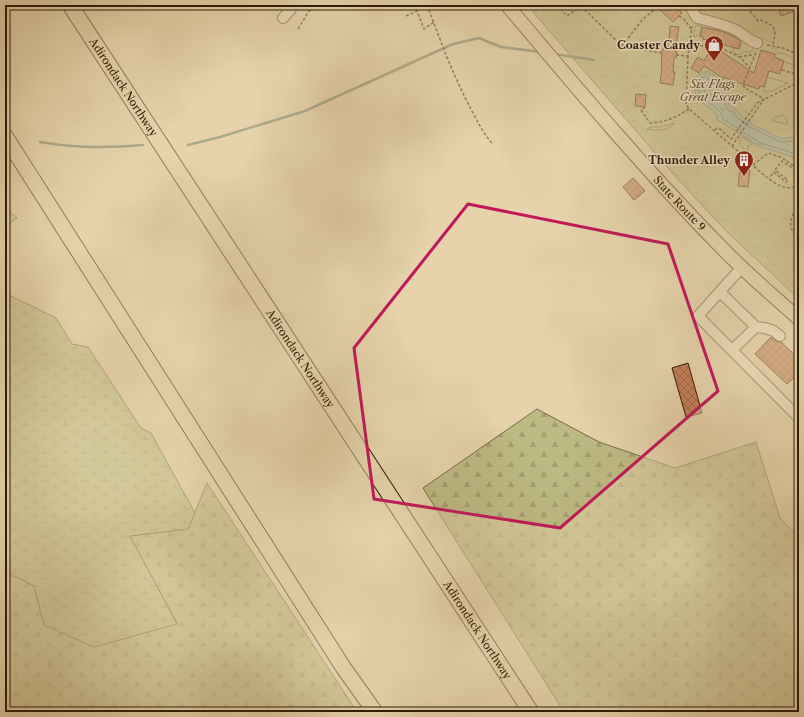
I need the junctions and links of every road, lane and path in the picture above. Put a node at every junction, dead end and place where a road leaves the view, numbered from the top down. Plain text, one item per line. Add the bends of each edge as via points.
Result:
1 (70, 5) edge
2 (325, 5) edge
3 (428, 5) edge
4 (507, 5) edge
5 (557, 5) edge
6 (742, 5) edge
7 (582, 6) edge
8 (656, 6) dead end
9 (691, 6) edge
10 (291, 9) dead end
11 (406, 16) dead end
12 (679, 16) dead end
13 (283, 18) dead end
14 (434, 22) junction
15 (694, 23) junction
16 (298, 29) dead end
17 (690, 44) junction
18 (758, 45) junction
19 (773, 45) junction
20 (622, 46) junction
21 (662, 53) dead end
22 (676, 55) dead end
23 (799, 55) edge
24 (688, 56) junction
25 (754, 56) junction
26 (739, 57) junction
27 (750, 67) junction
28 (782, 70) dead end
29 (799, 75) edge
30 (799, 82) edge
31 (764, 99) junction
32 (645, 107) dead end
33 (689, 109) junction
34 (715, 130) junction
35 (5, 136) edge
36 (493, 144) dead end
37 (732, 146) junction
38 (753, 165) junction
39 (769, 178) junction
40 (799, 185) edge
41 (799, 206) edge
42 (799, 238) edge
43 (742, 267) junction
44 (720, 292) junction
45 (799, 319) edge
46 (756, 327) junction
47 (780, 336) dead end
48 (732, 350) junction
49 (799, 418) edge
50 (375, 712) edge
51 (531, 712) edge

1 - 51 highway, Adirondack Northway
2 - 16 path via 309,12
3 - 14 path
4 - 43 main road, State Route 9 via 683,207
5 - 7 path via 567,16
6 - 19 path via 758,21 773,26
7 - 20 path
8 - 20 path
9 - 15 lane
10 - 13 lane
11 - 14 path via 417,11 424,29
12 - 15 path
14 - 36 path via 446,57 466,99 486,137
15 - 17 path
15 - 18 lane via 726,26
17 - 24 path
17 - 26 path via 712,46
18 - 19 path
18 - 25 path
19 - 23 path
20 - 21 path
22 - 24 path
24 - 33 path via 686,104
25 - 26 path
25 - 27 path
26 - 27 path
27 - 31 path via 743,85
28 - 29 path
30 - 31 path
31 - 34 path via 757,103 731,139 720,129
31 - 37 path
32 - 33 path via 641,110 650,123 663,122
33 - 34 path
34 - 37 path
35 - 50 highway via 343,667
37 - 38 path
38 - 39 path
38 - 39 path via 768,153 781,157 795,167 794,169 782,161 774,170 788,180 786,182 774,172
39 - 40 path via 789,188
41 - 42 path via 790,225
43 - 44 lane
43 - 45 main road, State Route 9
44 - 46 lane
44 - 48 lane via 698,316
46 - 47 lane via 770,329
46 - 48 lane
48 - 49 lane

